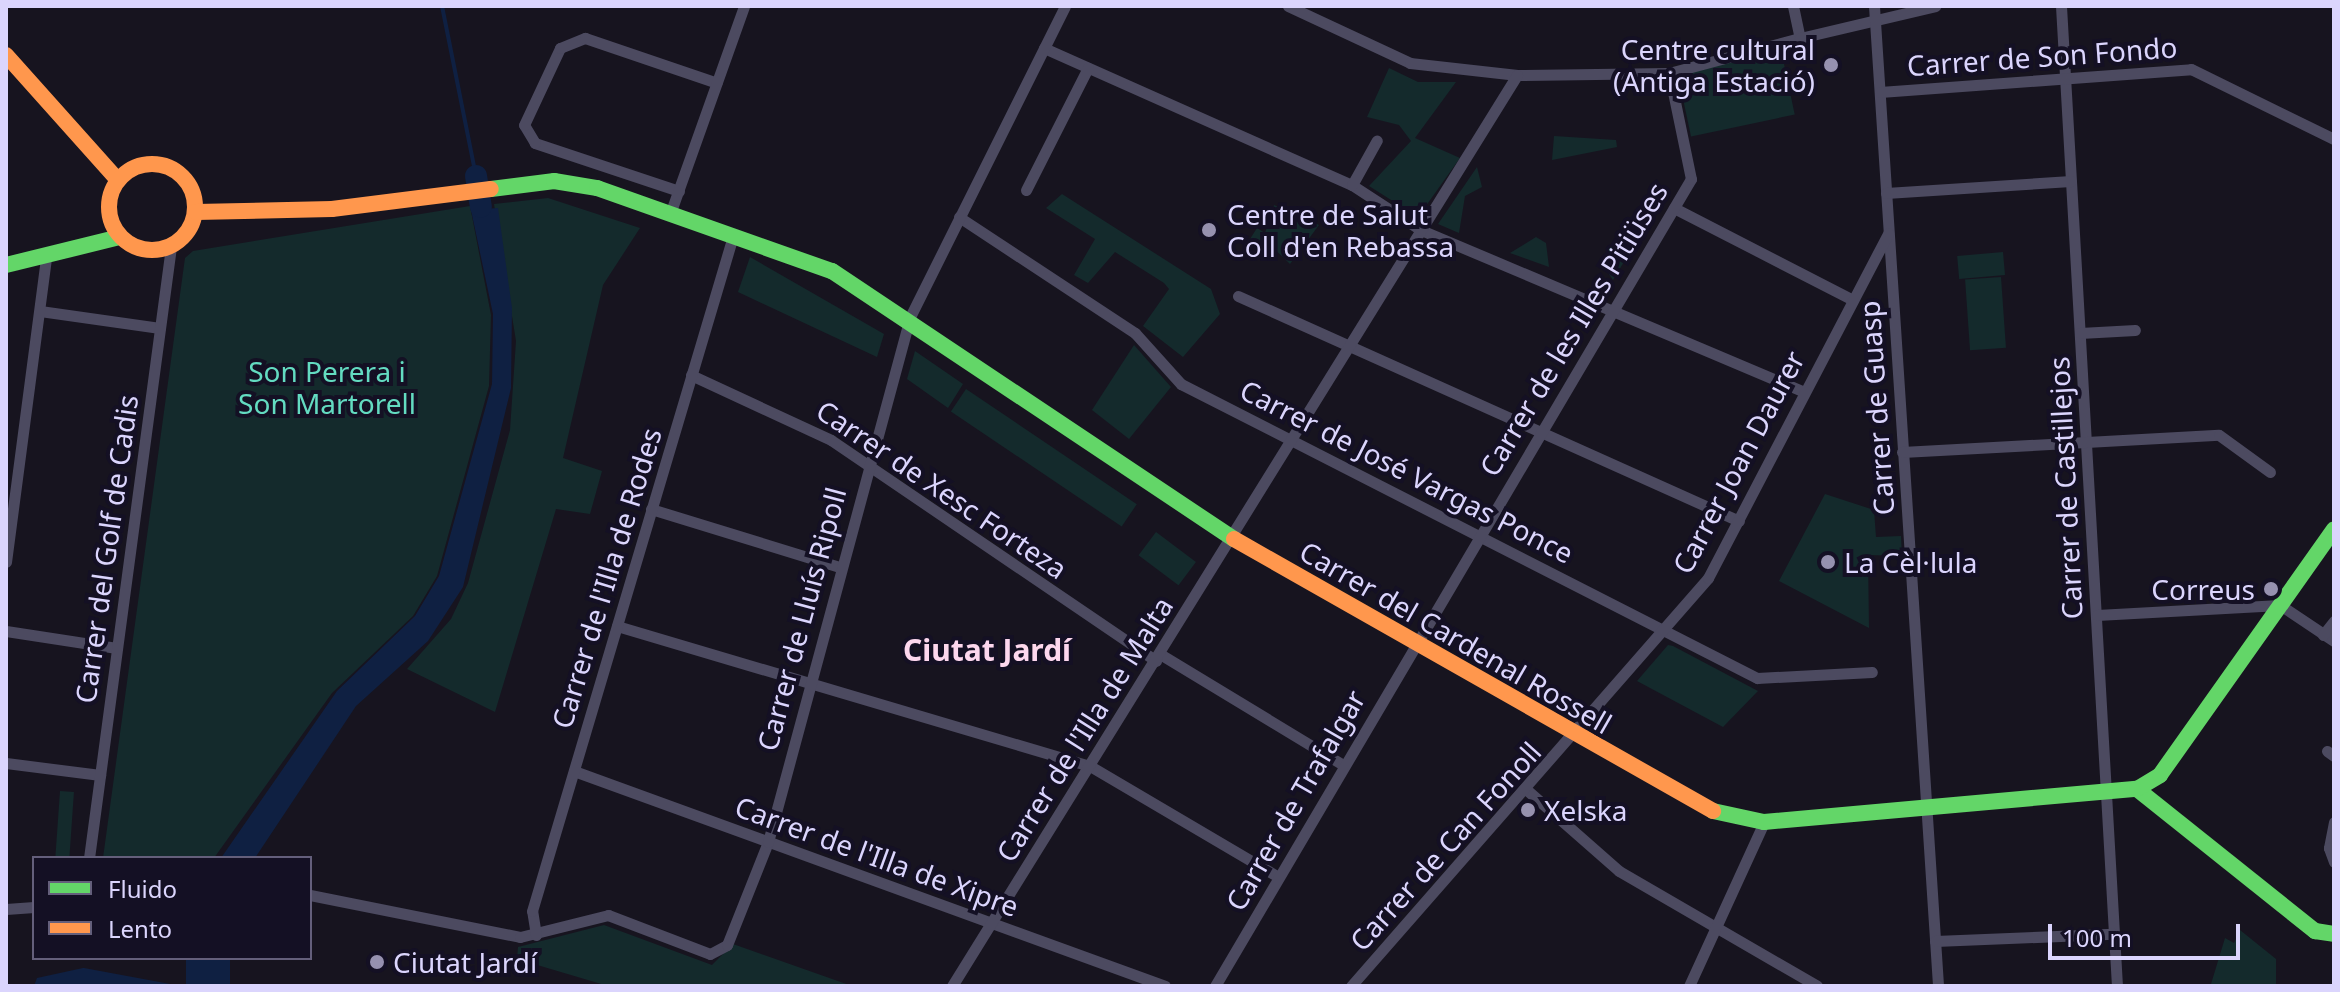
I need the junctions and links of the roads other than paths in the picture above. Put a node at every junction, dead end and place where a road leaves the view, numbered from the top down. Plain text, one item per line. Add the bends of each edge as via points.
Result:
1 (744, 6) edge
2 (1065, 6) edge
3 (1288, 6) edge
4 (1793, 6) edge
5 (1874, 6) edge
6 (1935, 6) edge
7 (2061, 6) edge
8 (1875, 22) junction
9 (1800, 38) junction
10 (1044, 48) junction
11 (6, 55) edge
12 (1088, 68) junction
13 (1669, 73) junction
14 (1517, 75) junction
15 (2065, 80) junction
16 (717, 83) junction
17 (1880, 92) junction
18 (2334, 139) edge
19 (1377, 140) dead end
20 (117, 179) junction
21 (2071, 181) junction
22 (1352, 185) junction
23 (1026, 190) dead end
24 (679, 191) junction
25 (1886, 193) junction
26 (1674, 208) junction
27 (196, 212) junction
28 (670, 214) junction
29 (959, 217) junction
30 (1421, 230) junction
31 (1888, 231) junction
32 (733, 236) junction
33 (120, 237) junction
34 (171, 247) junction
35 (46, 258) junction
36 (6, 265) edge
37 (1238, 296) dead end
38 (1853, 300) junction
39 (40, 311) junction
40 (1612, 311) junction
41 (910, 317) junction
42 (160, 328) junction
43 (2135, 330) dead end
44 (2080, 333) junction
45 (1349, 345) junction
46 (691, 375) junction
47 (1803, 391) junction
48 (1538, 432) junction
49 (2086, 440) junction
50 (1291, 441) junction
51 (1902, 452) junction
52 (865, 467) junction
53 (2270, 472) dead end
54 (651, 509) junction
55 (1739, 521) junction
56 (2334, 529) edge
57 (1478, 534) junction
58 (1232, 538) junction
59 (6, 562) edge
60 (840, 567) junction
61 (2280, 605) junction
62 (2097, 615) junction
63 (2334, 621) edge
64 (617, 626) junction
65 (1665, 628) junction
66 (6, 631) edge
67 (1418, 638) junction
68 (2329, 638) edge
69 (117, 648) junction
70 (1158, 658) junction
71 (1872, 672) dead end
72 (810, 681) junction
73 (1575, 738) junction
74 (6, 763) edge
75 (1343, 765) junction
76 (1090, 766) junction
77 (574, 771) junction
78 (100, 775) junction
79 (2137, 789) junction
80 (1528, 791) junction
81 (2103, 793) junction
82 (1926, 808) junction
83 (1764, 822) junction
84 (2334, 822) edge
85 (768, 842) junction
86 (2331, 847) edge
87 (89, 856) edge
88 (2334, 862) edge
89 (1277, 876) junction
90 (312, 895) edge
91 (32, 907) edge
92 (6, 909) edge
93 (992, 922) junction
94 (1715, 931) junction
95 (2113, 934) junction
96 (2334, 934) edge
97 (536, 935) junction
98 (1935, 941) junction
99 (952, 986) edge
100 (1165, 986) edge
101 (1215, 986) edge
102 (1351, 986) edge
103 (1689, 986) edge
104 (1817, 986) edge
105 (1938, 986) edge
106 (2117, 986) edge

1 - 16 street
2 - 10 street, Carrer de Lluís Ripoll
3 - 14 street via 1410,63
4 - 9 street
5 - 8 street, Carrer de Guasp
6 - 8 street
7 - 15 street, Carrer de Castillejos
8 - 9 street
8 - 17 street, Carrer de Guasp
9 - 13 street
10 - 12 street
10 - 29 street, Carrer de Lluís Ripoll
11 - 20 street
12 - 22 street
12 - 23 street
13 - 14 street
13 - 26 street, Carrer de les Illes Pitiüses via 1691,179
14 - 30 street, Carrer de l'Illa de Malta
15 - 17 street, Carrer de Son Fondo
15 - 18 street, Carrer de Son Fondo via 2191,69
15 - 21 street, Carrer de Castillejos
16 - 24 street
16 - 24 street via 585,38 560,48 524,125 535,143
17 - 25 street, Carrer de Guasp
19 - 22 street
20 - 27 street via 160,165 185,179
20 - 33 street via 109,213
21 - 25 street
21 - 44 street, Carrer de Castillejos
22 - 30 street
24 - 28 street
25 - 31 street, Carrer de Guasp
26 - 38 street
26 - 40 street, Carrer de les Illes Pitiüses
27 - 28 street, Carrer del Cardenal Rossell via 332,209 507,182 597,188
27 - 34 street
28 - 32 street, Carrer del Cardenal Rossell
29 - 41 street, Carrer de Lluís Ripoll
29 - 50 street, Carrer de José Vargas Ponce via 1135,333 1181,384
30 - 40 street
30 - 45 street, Carrer de l'Illa de Malta
31 - 38 street, Carrer Joan Daurer
31 - 51 street, Carrer de Guasp
32 - 41 street, Carrer del Cardenal Rossell via 832,271
32 - 46 street, Carrer de l'Illa de Rodes
33 - 34 street
33 - 35 street
34 - 42 street, Carrer del Golf de Cadis
35 - 36 street
35 - 39 street
37 - 45 street
38 - 47 street, Carrer Joan Daurer
39 - 42 street
39 - 59 street
40 - 47 street
40 - 48 street, Carrer de les Illes Pitiüses
41 - 52 street, Carrer de Lluís Ripoll
41 - 58 street, Carrer del Cardenal Rossell
42 - 69 street, Carrer del Golf de Cadis
43 - 44 street
44 - 49 street, Carrer de Castillejos
45 - 48 street
45 - 50 street, Carrer de l'Illa de Malta
46 - 52 street, Carrer de Xesc Forteza via 785,414
46 - 54 street, Carrer de l'Illa de Rodes
47 - 55 street, Carrer Joan Daurer
48 - 55 street
48 - 57 street, Carrer de les Illes Pitiüses
49 - 51 street
49 - 53 street via 2219,435
49 - 62 street, Carrer de Castillejos
50 - 57 street, Carrer de José Vargas Ponce
50 - 58 street, Carrer de l'Illa de Malta
51 - 82 street, Carrer de Guasp
52 - 60 street, Carrer de Lluís Ripoll
52 - 70 street, Carrer de Xesc Forteza
54 - 60 street
54 - 64 street, Carrer de l'Illa de Rodes
55 - 65 street, Carrer Joan Daurer via 1708,578
56 - 61 street
57 - 65 street, Carrer de José Vargas Ponce
57 - 67 street, Carrer de les Illes Pitiüses
58 - 67 street, Carrer del Cardenal Rossell
58 - 70 street, Carrer de l'Illa de Malta
60 - 72 street, Carrer de Lluís Ripoll
61 - 62 street
61 - 68 street
61 - 79 street via 2160,775
62 - 81 street, Carrer de Castillejos
63 - 68 street
64 - 72 street
64 - 77 street, Carrer de l'Illa de Rodes
65 - 71 street, Carrer de José Vargas Ponce via 1757,678
65 - 73 street, Carrer Joan Daurer
66 - 69 street
67 - 73 street, Carrer del Cardenal Rossell
67 - 75 street, Carrer de Trafalgar
69 - 78 street, Carrer del Golf de Cadis
70 - 75 street, Carrer de Xesc Forteza
70 - 76 street, Carrer de l'Illa de Malta
72 - 76 street
72 - 85 street, Carrer de Lluís Ripoll
73 - 80 street, Carrer de Can Fonoll
73 - 83 street, Carrer del Cardenal Rossell via 1723,817
74 - 78 street
75 - 89 street, Carrer de Trafalgar
76 - 89 street
76 - 93 street, Carrer de l'Illa de Malta
77 - 85 street, Carrer de l'Illa de Xipre
77 - 97 street, Carrer de l'Illa de Rodes via 532,911
78 - 87 street, Carrer del Golf de Cadis
79 - 81 street, Carrer del Cardenal Rossell
79 - 96 street via 2315,931
80 - 94 street via 1619,871
80 - 102 street, Carrer de Can Fonoll
81 - 82 street, Carrer del Cardenal Rossell
81 - 95 street, Carrer de Castillejos
82 - 83 street, Carrer del Cardenal Rossell
82 - 98 street, Carrer de Guasp
83 - 94 street
84 - 86 street
85 - 93 street, Carrer de l'Illa de Xipre
85 - 97 street, Carrer de Lluís Ripoll via 727,945 710,954 608,915
86 - 88 street
89 - 101 street, Carrer de Trafalgar
90 - 97 street
91 - 92 street
93 - 99 street, Carrer de l'Illa de Malta
93 - 100 street, Carrer de l'Illa de Xipre
94 - 103 street
94 - 104 street
95 - 98 street
95 - 106 street, Carrer de Castillejos
98 - 105 street, Carrer de Guasp

